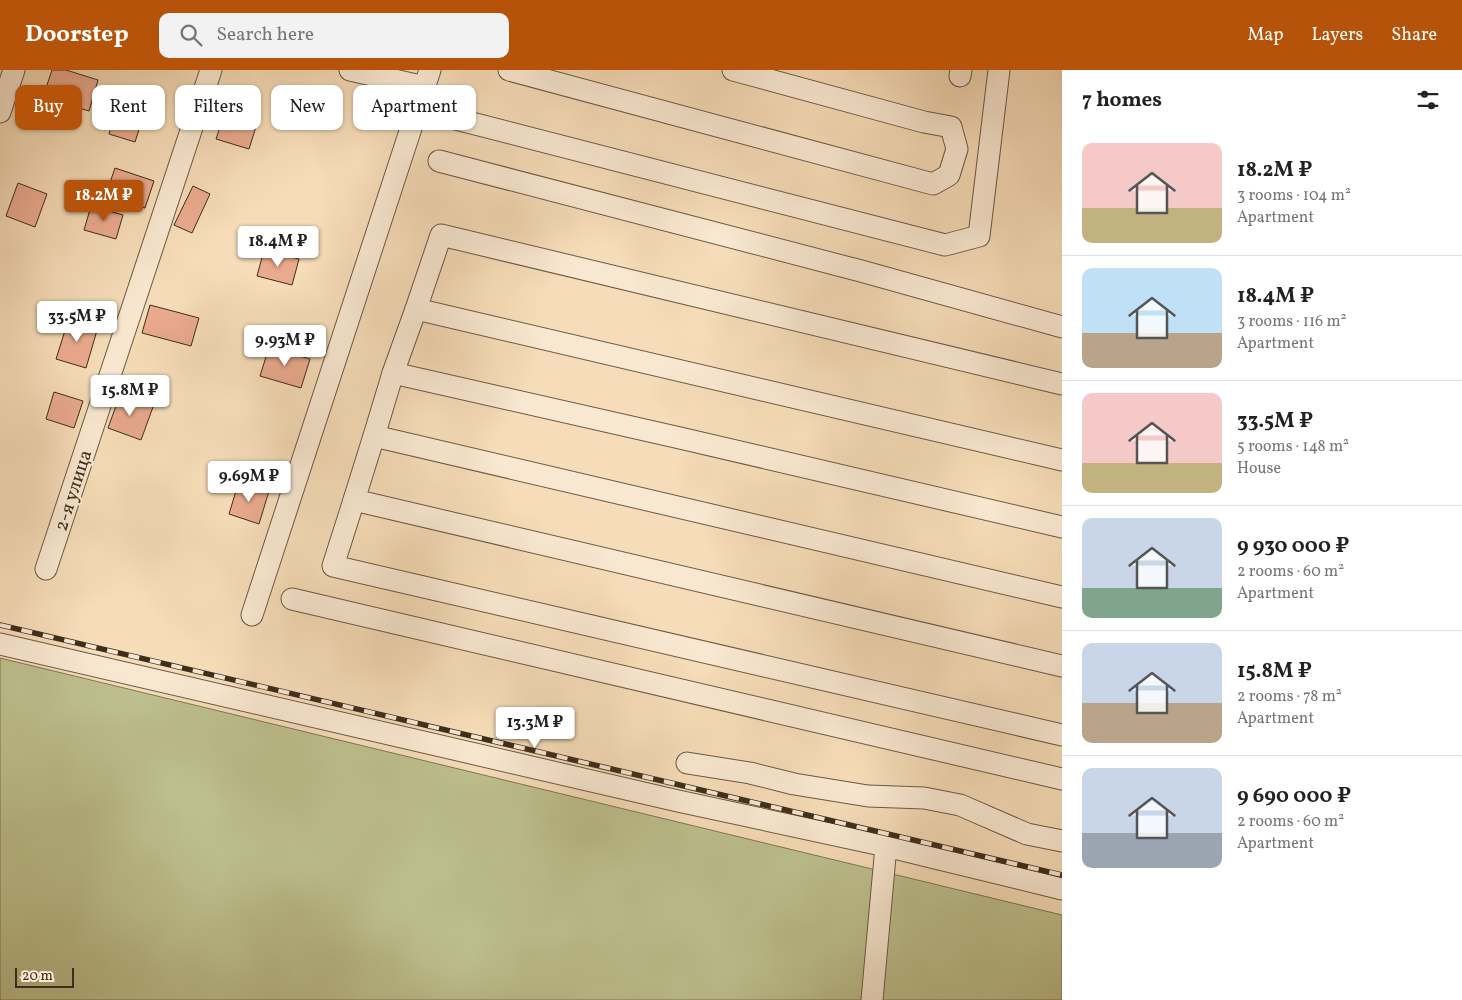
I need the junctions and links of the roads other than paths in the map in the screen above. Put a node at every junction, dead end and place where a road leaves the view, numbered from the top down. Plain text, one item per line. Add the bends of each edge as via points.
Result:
1 (14, 70) edge
2 (211, 70) edge
3 (350, 70) edge
4 (509, 70) edge
5 (733, 70) edge
6 (999, 70) edge
7 (781, 76) edge
8 (427, 79) edge
9 (0, 112) edge
10 (476, 124) edge
11 (439, 161) dead end
12 (416, 309) junction
13 (1062, 327) edge
14 (393, 373) junction
15 (1062, 384) edge
16 (374, 436) junction
17 (1062, 460) edge
18 (354, 500) junction
19 (1062, 528) edge
20 (46, 569) dead end
21 (1062, 597) edge
22 (292, 599) dead end
23 (252, 615) dead end
24 (0, 644) edge
25 (1062, 666) edge
26 (1062, 735) edge
27 (688, 762) dead end
28 (1062, 779) edge
29 (1062, 841) edge
30 (886, 846) junction
31 (1062, 889) edge
32 (872, 1000) edge

1 - 9 street
2 - 20 street, 2-я улица
3 - 8 street
4 - 7 street via 933,184 949,175 957,149 951,127 924,122
5 - 7 street
6 - 10 street via 979,236 945,246
8 - 23 street
11 - 13 street
12 - 14 street
12 - 15 street via 441,235
12 - 17 street
14 - 16 street
14 - 19 street
16 - 18 street
16 - 21 street
18 - 25 street
18 - 26 street via 333,566
22 - 28 street
24 - 30 street
27 - 29 street via 868,796 924,798 960,805 1027,834
30 - 31 street
30 - 32 street

